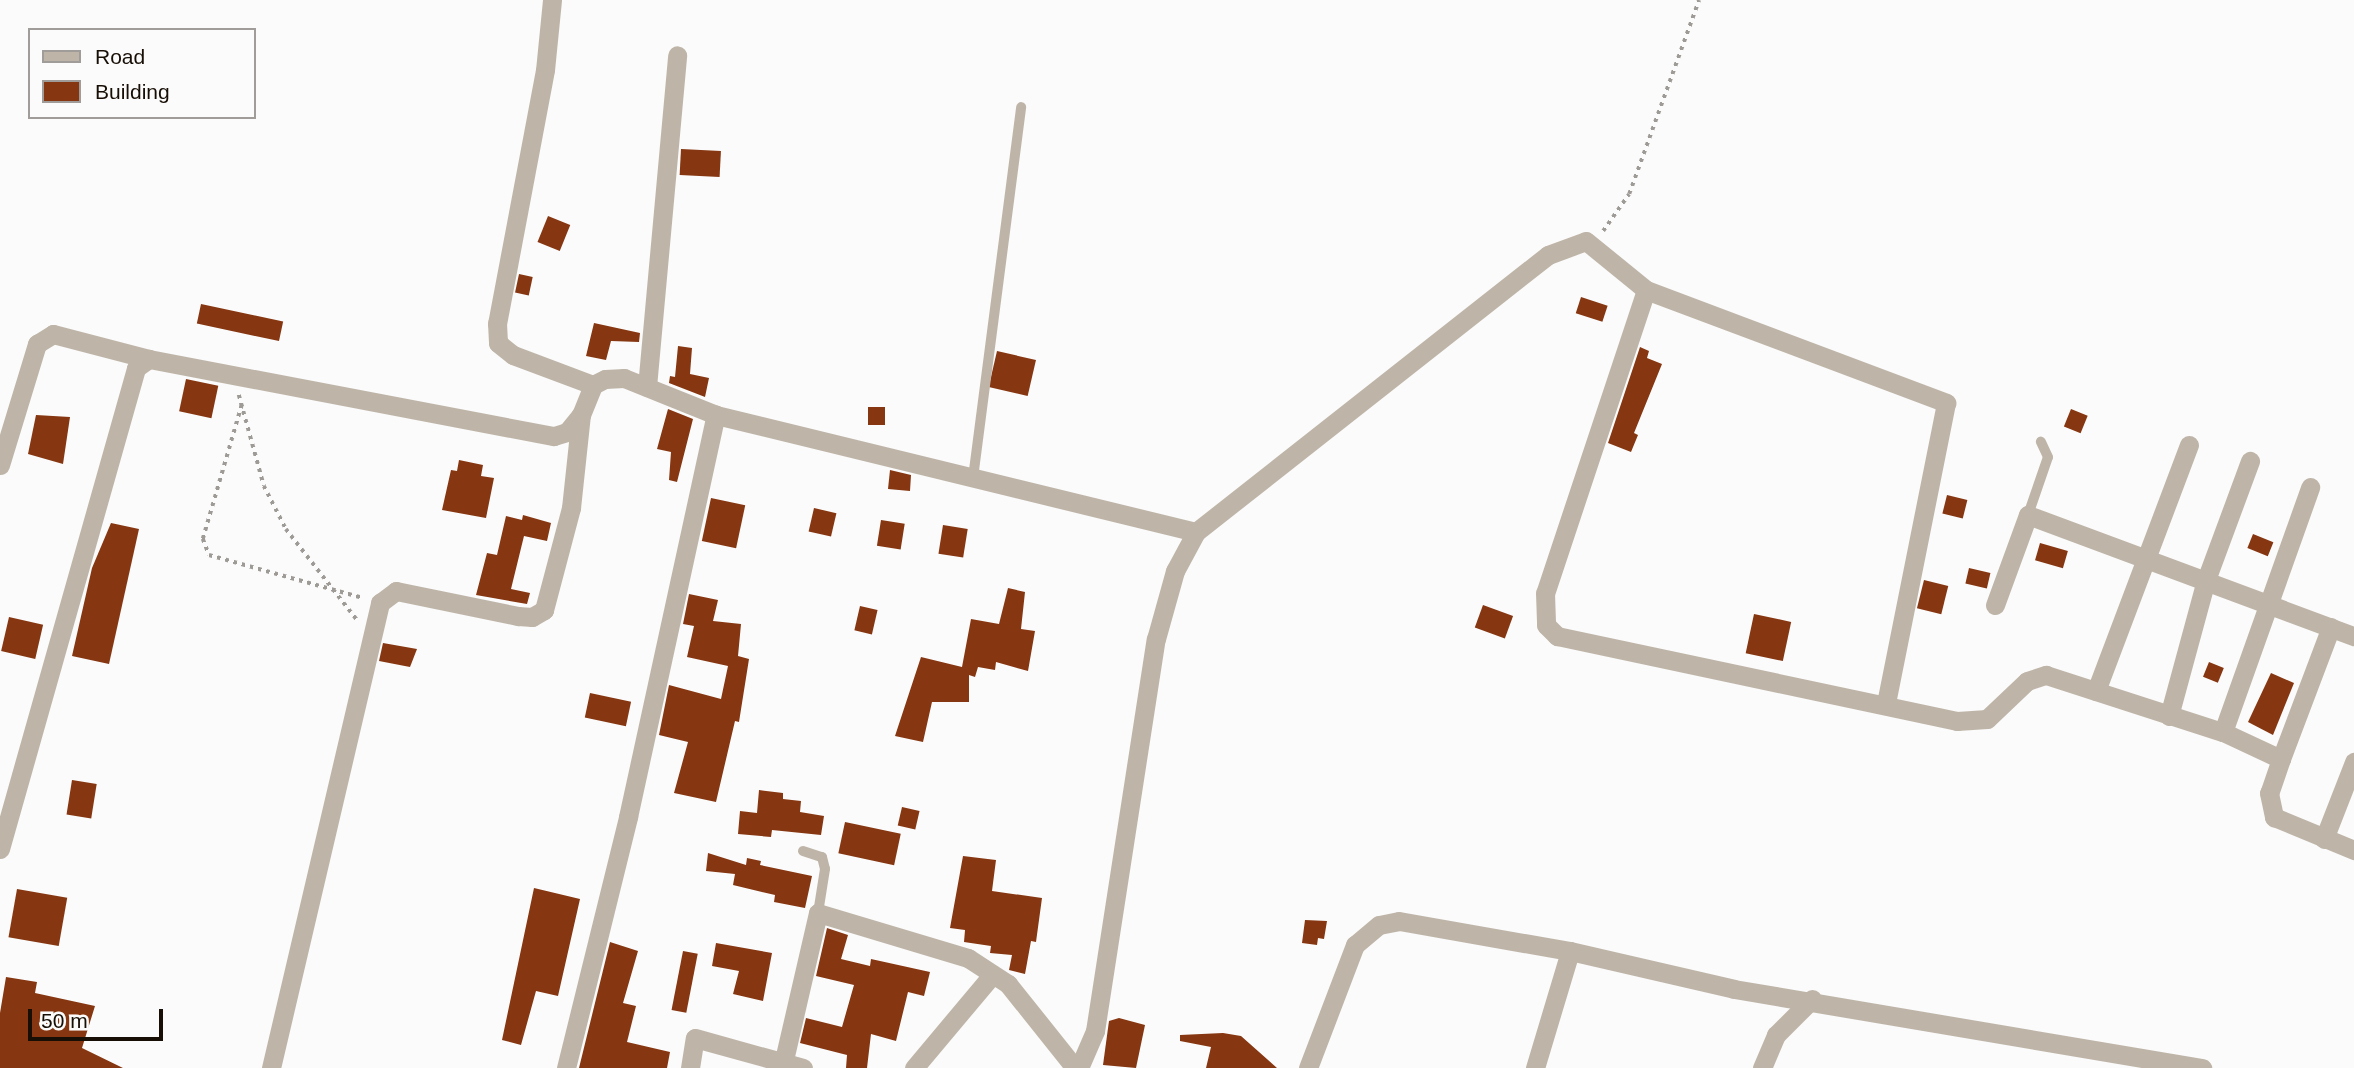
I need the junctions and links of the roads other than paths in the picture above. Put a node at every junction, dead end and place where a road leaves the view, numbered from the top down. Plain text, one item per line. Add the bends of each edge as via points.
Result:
1 (552, 0) edge
2 (677, 55) dead end
3 (1021, 107) dead end
4 (1646, 290) junction
5 (149, 359) junction
6 (593, 385) junction
7 (647, 387) junction
8 (581, 415) junction
9 (716, 415) junction
10 (2041, 442) dead end
11 (2189, 445) dead end
12 (2250, 461) dead end
13 (0, 465) edge
14 (973, 478) junction
15 (2310, 487) dead end
16 (2028, 514) junction
17 (1196, 531) junction
18 (2148, 559) junction
19 (2206, 580) junction
20 (2268, 603) junction
21 (1995, 605) dead end
22 (2331, 627) junction
23 (2354, 636) edge
24 (2096, 691) junction
25 (1886, 704) junction
26 (2169, 716) junction
27 (2223, 732) junction
28 (2281, 759) junction
29 (2354, 762) edge
30 (8, 780) edge
31 (2350, 783) edge
32 (2324, 839) junction
33 (0, 849) edge
34 (2354, 850) edge
35 (803, 851) dead end
36 (818, 913) junction
37 (1570, 951) junction
38 (992, 975) junction
39 (1812, 999) junction
40 (784, 1060) junction
41 (271, 1068) edge
42 (566, 1068) edge
43 (690, 1068) edge
44 (803, 1068) edge
45 (914, 1068) edge
46 (1077, 1068) edge
47 (1308, 1068) edge
48 (1535, 1068) edge
49 (1762, 1068) edge
50 (2202, 1068) edge

1 - 6 street via 545,70 497,323 498,343 513,355
2 - 7 street
3 - 14 lane
4 - 17 street via 1586,241 1535,263
4 - 25 street via 1946,403
4 - 25 street via 1545,593 1546,625 1557,636
5 - 8 street via 554,436 568,432
5 - 13 street via 53,334 37,344
5 - 30 street via 136,368
6 - 7 street via 624,378
6 - 8 street
7 - 9 street
8 - 41 street via 571,508 544,610 532,617 518,616 396,591 380,603
9 - 14 street
9 - 42 street via 628,817
10 - 16 lane via 2048,457
11 - 18 street
12 - 19 street
14 - 17 street
15 - 20 street
16 - 18 street
16 - 21 street
17 - 46 street via 1175,571 1156,639 1095,1031
18 - 19 street
18 - 24 street
19 - 20 street
19 - 26 street
20 - 22 street
20 - 27 street
22 - 23 street
22 - 28 street
24 - 25 street via 2036,676 1997,712 1975,722
24 - 26 street
26 - 27 street
27 - 28 street
28 - 32 street via 2269,793 2274,817
29 - 31 street
30 - 33 street
31 - 32 street
32 - 34 street
35 - 36 lane via 822,857 825,869
36 - 38 street via 968,958
36 - 40 street
37 - 39 street via 1734,989
37 - 47 street via 1419,922 1379,925 1355,945
37 - 48 street
38 - 45 street
38 - 46 street via 1008,984
39 - 49 street via 1776,1035
39 - 50 street
40 - 43 street via 695,1038
40 - 44 street

